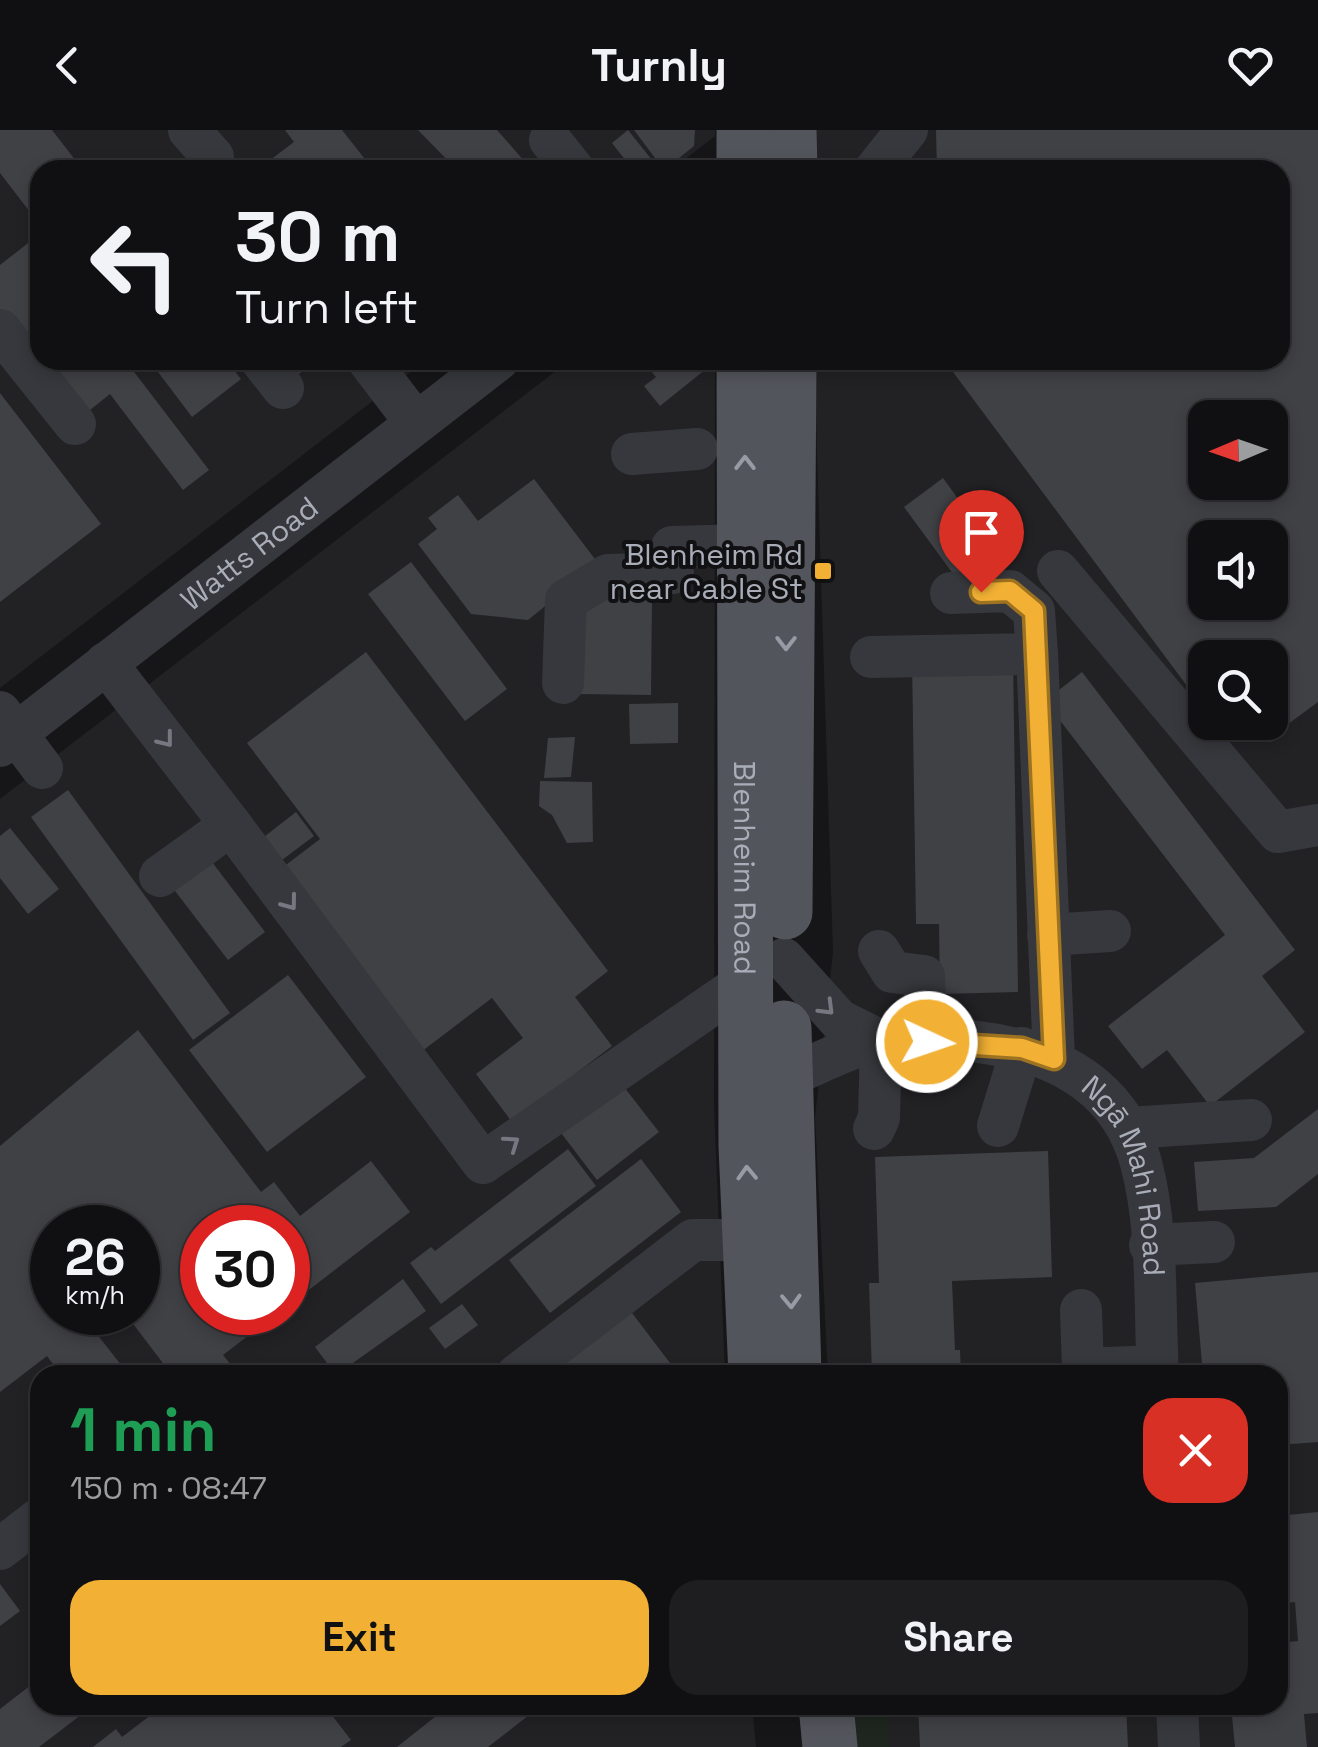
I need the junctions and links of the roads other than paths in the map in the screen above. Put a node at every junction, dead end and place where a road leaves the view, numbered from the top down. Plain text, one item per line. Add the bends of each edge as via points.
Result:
1 (906, 130) edge
2 (781, 139) edge
3 (756, 160) edge
4 (883, 160) edge
5 (0, 330) edge
6 (30, 367) edge
7 (32, 370) edge
8 (376, 370) edge
9 (485, 370) edge
10 (744, 370) edge
11 (788, 370) edge
12 (416, 423) junction
13 (76, 424) dead end
14 (697, 449) dead end
15 (632, 454) dead end
16 (745, 546) junction
17 (1058, 571) dead end
18 (951, 593) dead end
19 (1037, 654) junction
20 (871, 658) dead end
21 (106, 663) junction
22 (562, 683) dead end
23 (6, 730) edge
24 (42, 768) dead end
25 (232, 825) junction
26 (1318, 825) edge
27 (160, 876) dead end
28 (1110, 932) dead end
29 (1048, 934) junction
30 (879, 951) dead end
31 (765, 970) junction
32 (881, 1041) junction
33 (927, 1042) junction
34 (1038, 1053) junction
35 (784, 1078) junction
36 (1251, 1120) dead end
37 (998, 1126) dead end
38 (1129, 1128) junction
39 (874, 1129) dead end
40 (749, 1240) junction
41 (1214, 1242) dead end
42 (1150, 1246) junction
43 (1081, 1310) dead end
44 (526, 1365) edge
45 (755, 1365) edge
46 (794, 1365) edge
47 (1084, 1365) edge
48 (1158, 1365) edge
49 (30, 1526) edge
50 (0, 1549) edge
51 (788, 1715) edge
52 (827, 1715) edge
53 (1177, 1715) edge
54 (792, 1747) edge
55 (830, 1747) edge
56 (1179, 1747) edge

1 - 4 street
2 - 3 main road
5 - 6 street
7 - 13 street
8 - 12 street
9 - 12 street, Watts Road
16 -> 10 main road, Blenheim Road
11 -> 31 main road, Blenheim Road
12 - 21 street, Watts Road
14 - 15 street
16 - 22 street via 608,575 566,600
16 - 31 main road, Blenheim Road via 729,661
17 - 26 street via 1278,832
18 - 19 street via 1010,591 1034,611
19 - 20 street
19 - 29 street via 1050,770
21 - 23 street, Watts Road
21 -> 25 street
23 - 24 street
25 - 27 street
25 -> 31 street via 483,1163
28 - 29 street
29 - 34 street
30 - 33 street via 892,972 924,976
31 -> 32 street
31 - 35 main road, Blenheim Road
40 -> 31 main road, Blenheim Road
32 - 33 street
32 - 35 street
32 - 39 street
33 - 34 street
34 - 37 street
34 - 38 street, Ngā Mahi Road via 1109,1099
35 -> 46 main road, Blenheim Road
36 - 38 street
38 - 42 street, Ngā Mahi Road via 1142,1164
40 - 44 street via 693,1240 554,1336
40 - 45 main road, Blenheim Road
41 - 42 street
42 - 48 street, Ngā Mahi Road
43 - 47 street
49 - 50 street
51 - 54 main road
52 - 55 main road
53 - 56 street

